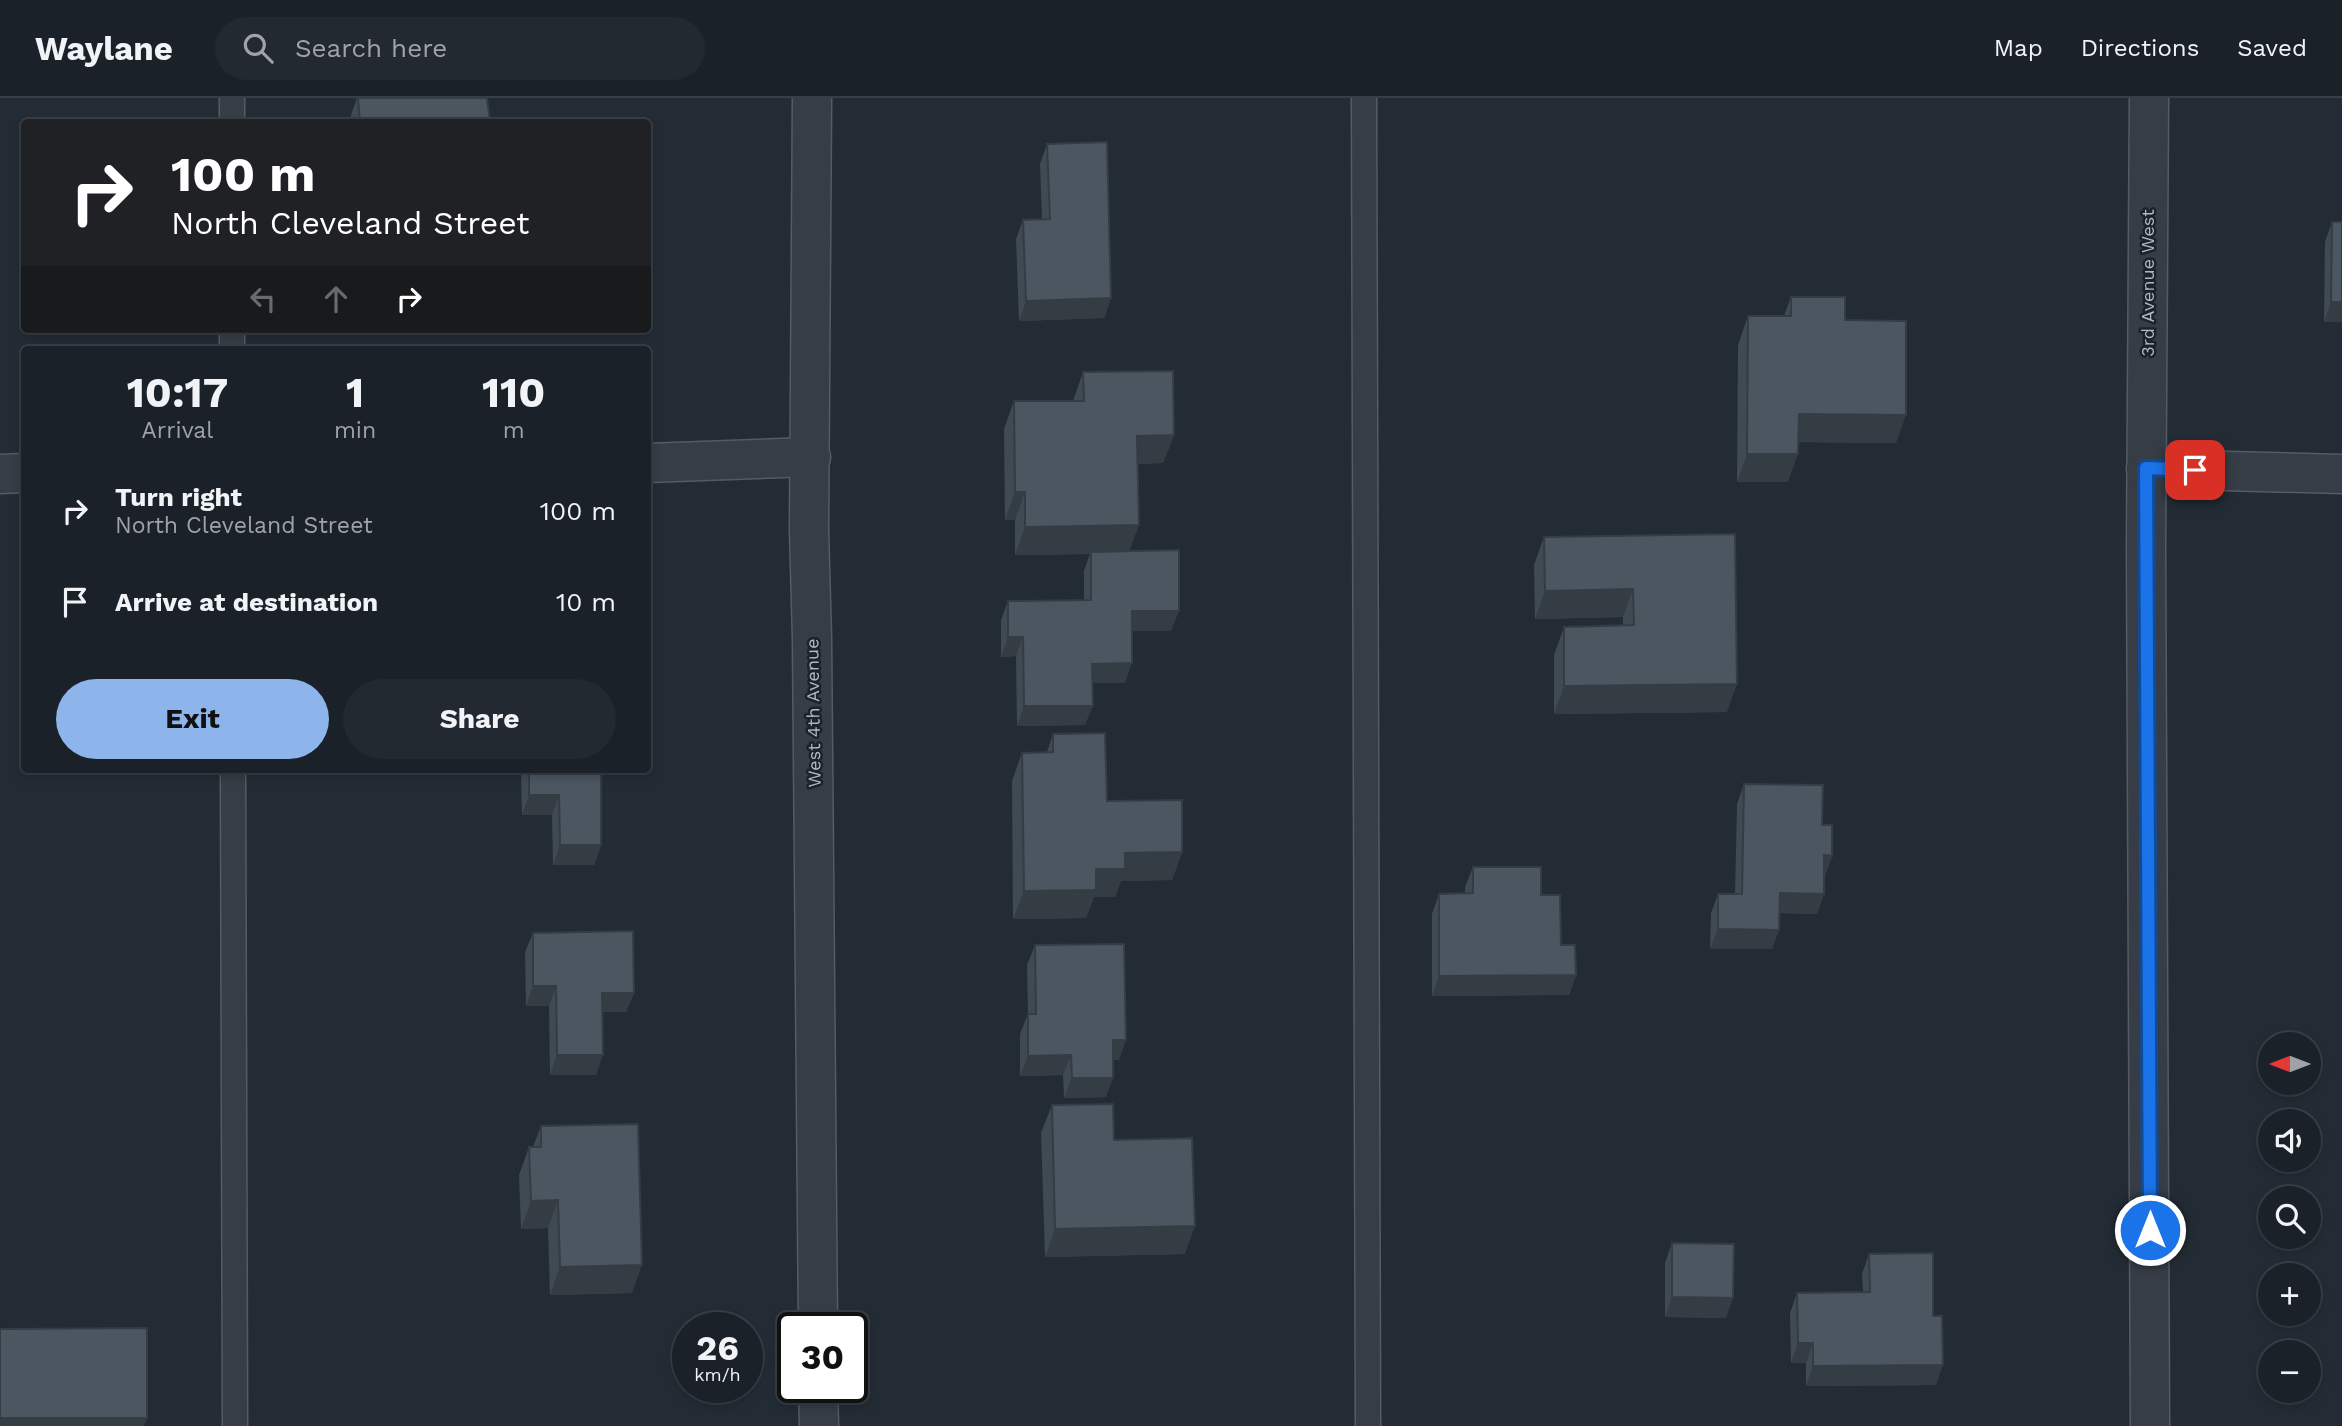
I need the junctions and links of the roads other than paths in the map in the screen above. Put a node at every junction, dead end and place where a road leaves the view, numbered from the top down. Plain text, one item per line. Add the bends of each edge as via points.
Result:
1 (232, 98) edge
2 (812, 98) edge
3 (1364, 98) edge
4 (2149, 98) edge
5 (232, 119) edge
6 (811, 457) junction
7 (651, 463) edge
8 (2146, 468) junction
9 (21, 473) edge
10 (0, 474) edge
11 (2342, 474) edge
12 (233, 773) edge
13 (818, 1312) edge
14 (818, 1403) edge
15 (235, 1426) edge
16 (819, 1426) edge
17 (1368, 1426) edge
18 (2150, 1426) edge

1 - 5 lane
2 - 6 street, West 4th Avenue
3 - 17 lane
4 - 8 street, 3rd Avenue West
6 - 7 street
6 - 13 street, West 4th Avenue
8 - 11 street
8 - 18 street, 3rd Avenue West
9 - 10 street
12 - 15 lane
14 - 16 street

